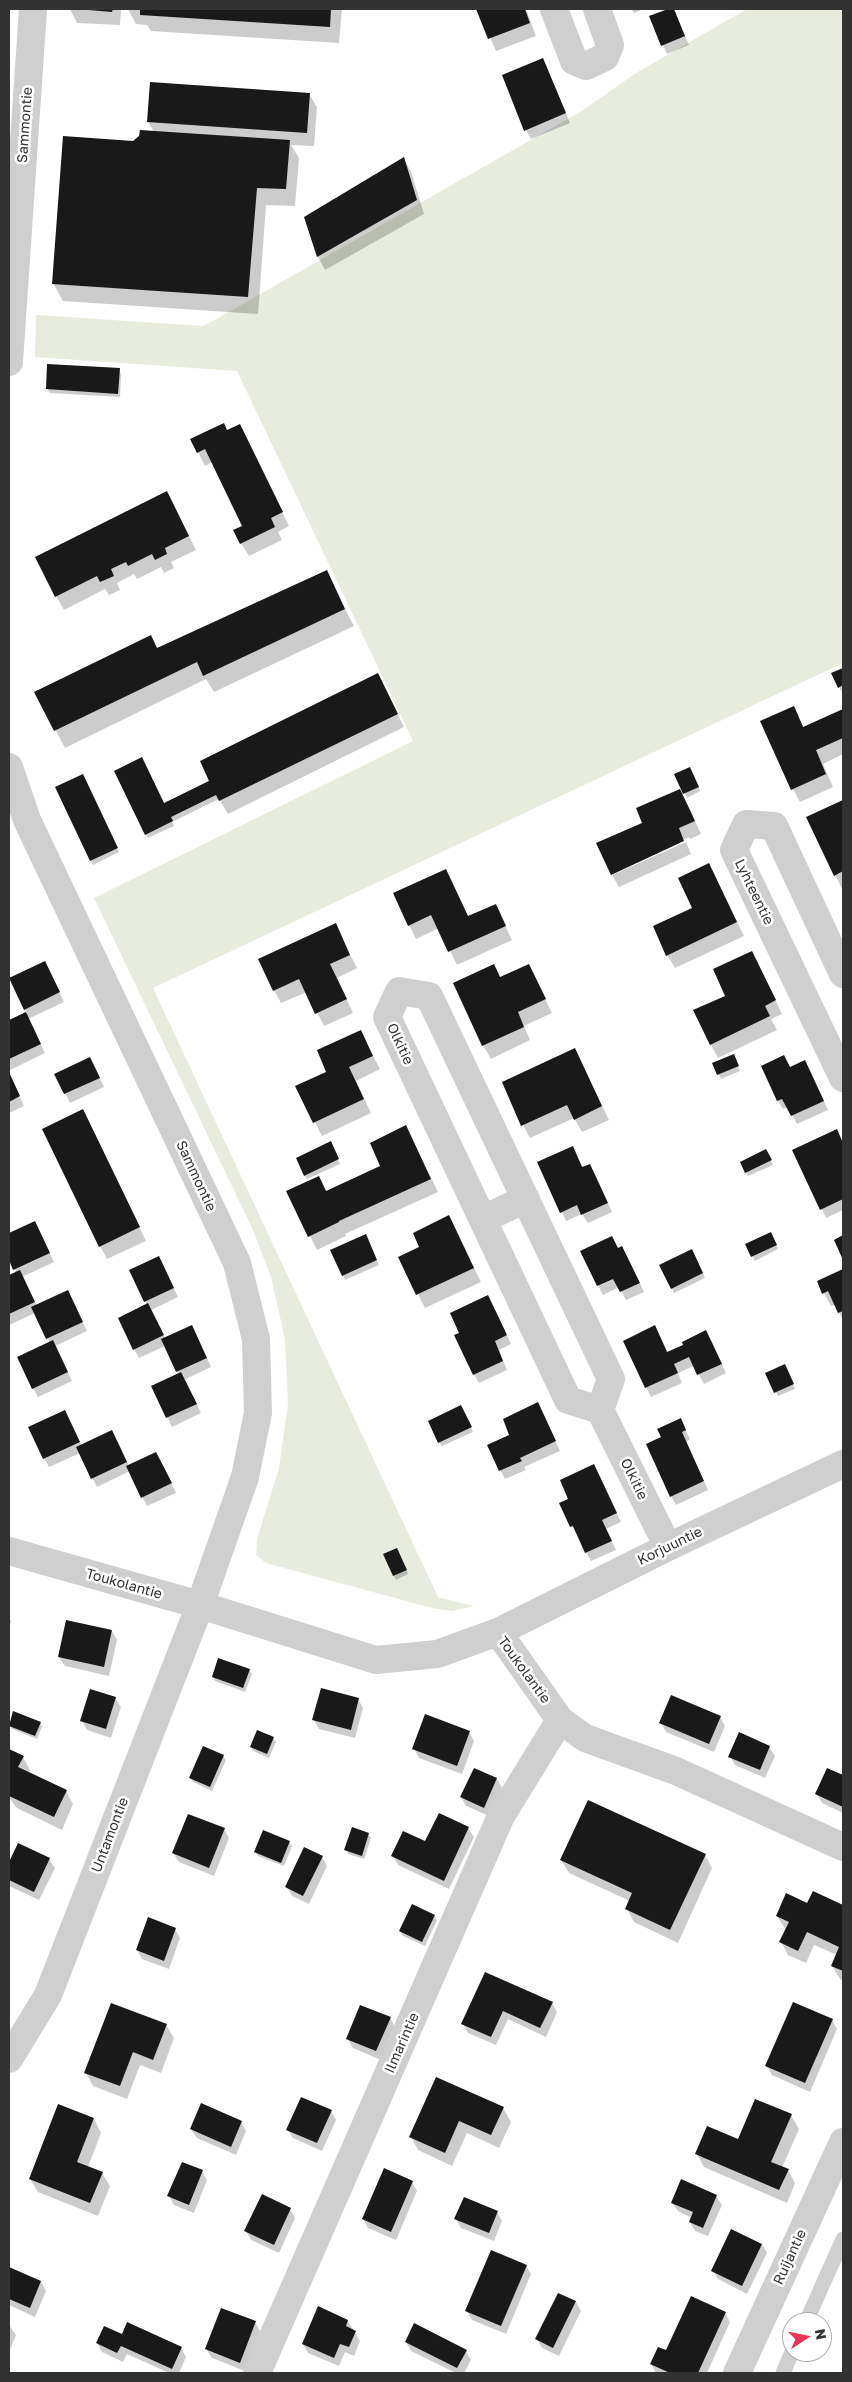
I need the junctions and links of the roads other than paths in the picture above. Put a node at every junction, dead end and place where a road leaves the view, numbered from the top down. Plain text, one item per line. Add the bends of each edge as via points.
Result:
1 (33, 9) edge
2 (554, 9) edge
3 (597, 9) edge
4 (9, 362) edge
5 (9, 767) edge
6 (843, 974) edge
7 (837, 1049) edge
8 (843, 1078) edge
9 (526, 1199) junction
10 (483, 1219) junction
11 (600, 1410) junction
12 (843, 1464) edge
13 (668, 1547) junction
14 (9, 1551) edge
15 (200, 1605) junction
16 (498, 1632) junction
17 (560, 1720) junction
18 (843, 1848) edge
19 (9, 2059) edge
20 (843, 2142) edge
21 (843, 2239) edge
22 (810, 2312) edge
23 (257, 2373) edge
24 (737, 2373) edge

1 - 4 street, Sammontie
2 - 3 street via 574,61 586,66 606,57 610,45
5 - 15 street, Sammontie via 27,820 237,1263 256,1339 258,1413 245,1478
6 - 7 street, Lyhteentie via 774,826 746,824 734,850
7 - 8 street, Lyhteentie
9 - 10 street
9 - 10 street, Olkitie via 429,996 399,991 387,1017
9 - 11 street, Olkitie via 611,1379
10 - 11 street, Olkitie via 568,1400
11 - 13 street, Olkitie
12 - 13 street, Korjuuntie
13 - 16 street, Korjuuntie
14 - 15 street, Toukolantie
15 - 16 street, Toukolantie via 376,1660 437,1654
15 - 19 street, Untamontie via 48,1995
16 - 17 street, Toukolantie
17 - 18 street, Toukolantie via 585,1738 676,1771
17 - 23 street, Ilmarintie via 501,1816
20 - 24 street, Ruijantie
21 - 22 lane

